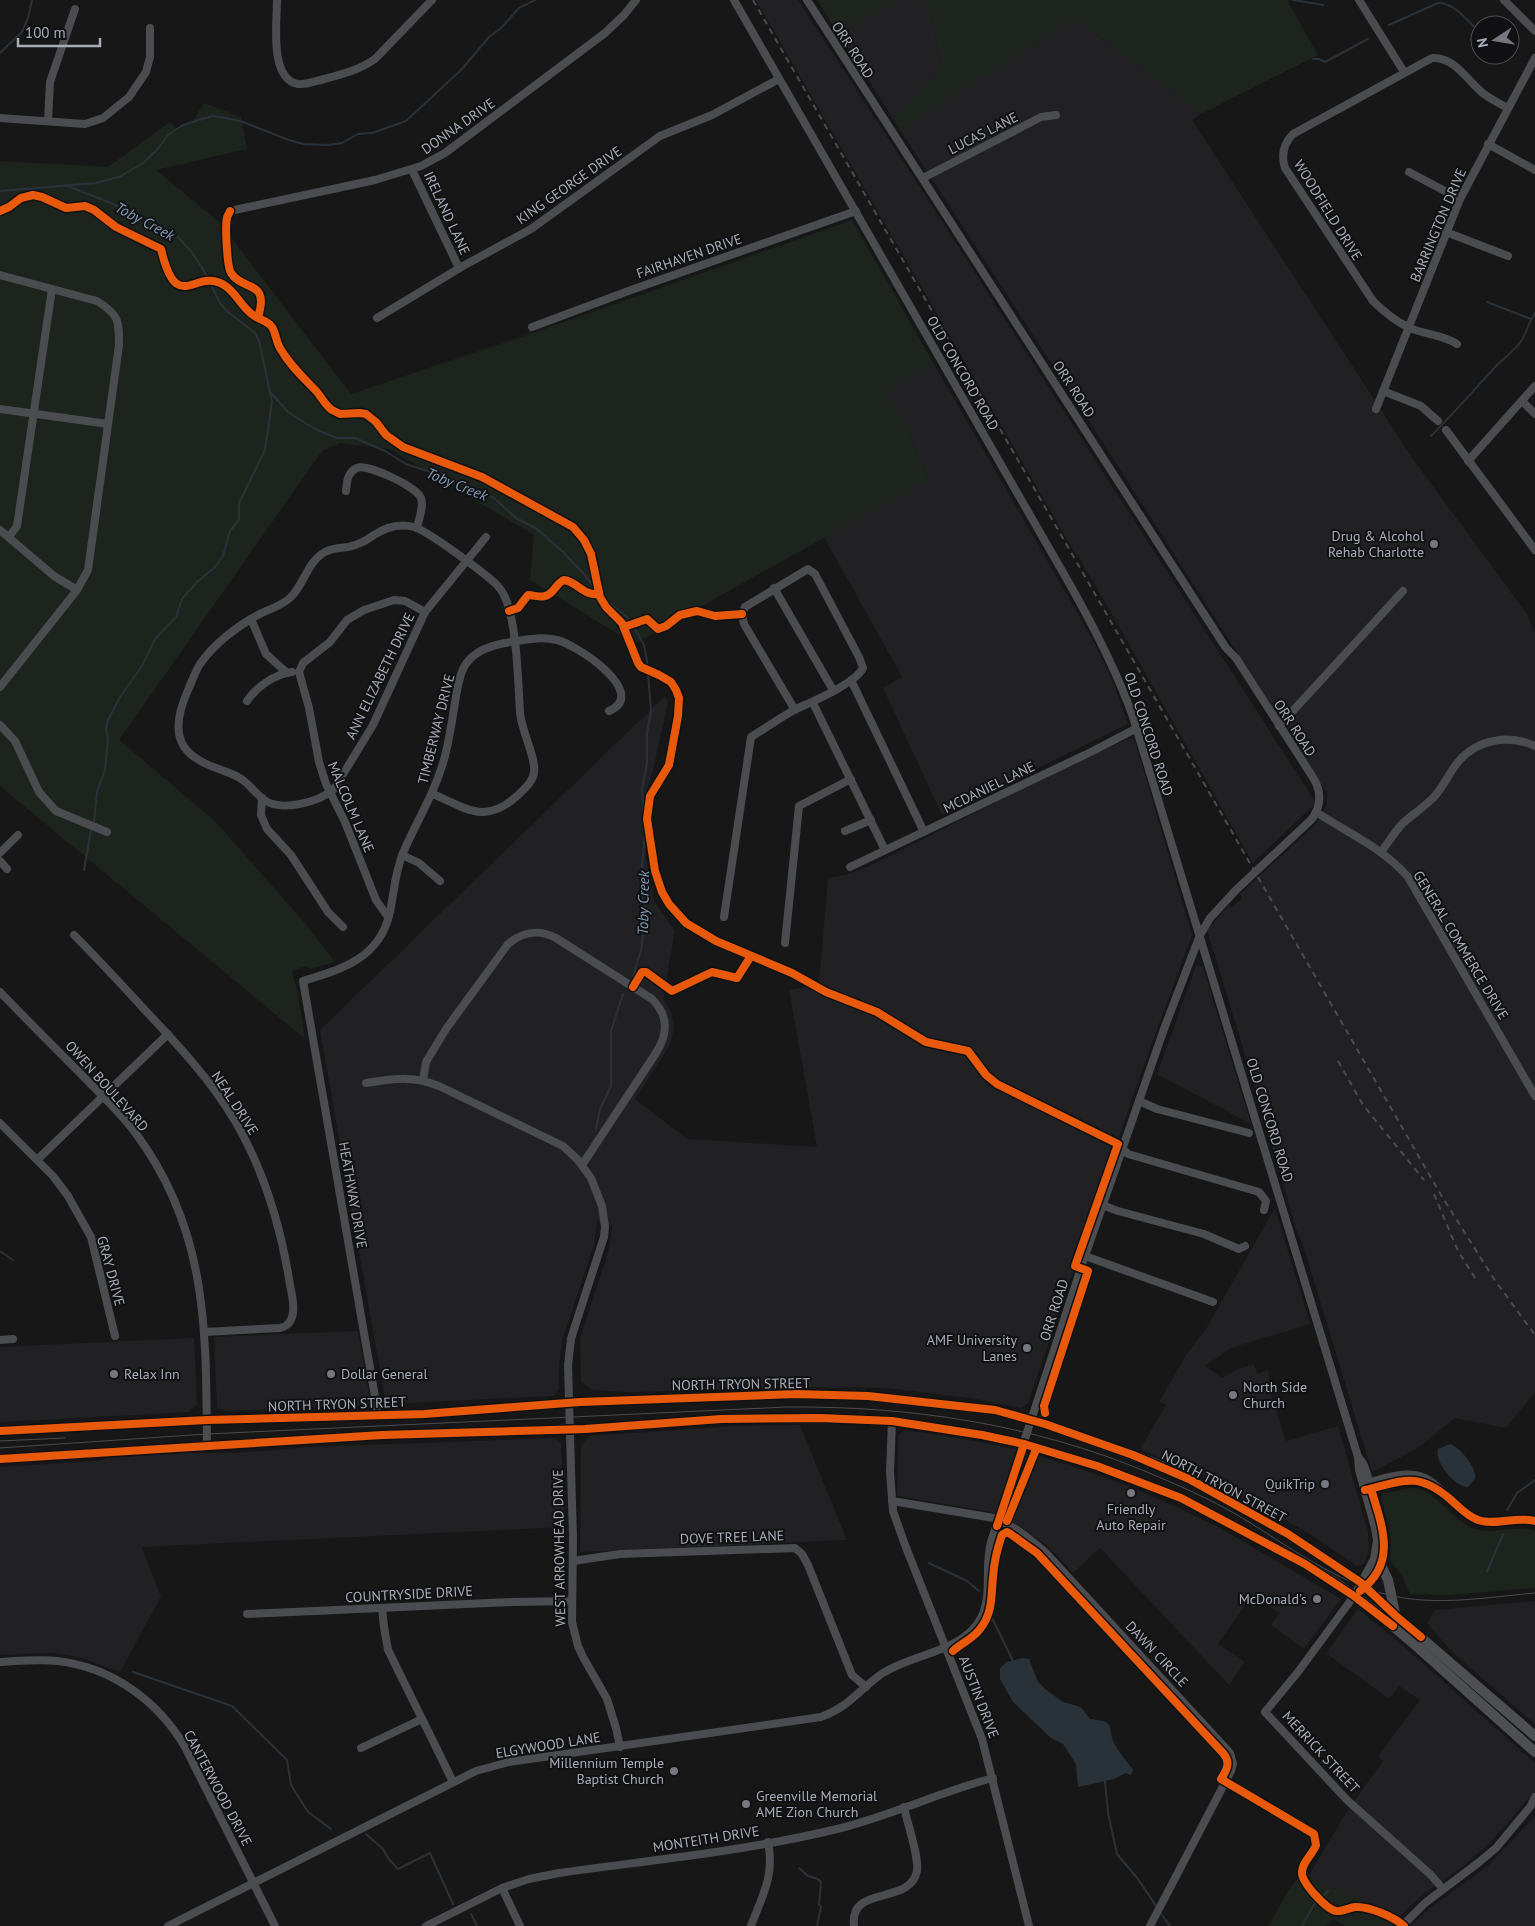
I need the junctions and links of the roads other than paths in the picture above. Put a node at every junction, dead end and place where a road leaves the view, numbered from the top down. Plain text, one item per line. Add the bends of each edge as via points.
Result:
1 (277, 0) edge
2 (432, 0) edge
3 (636, 0) edge
4 (734, 0) edge
5 (807, 0) edge
6 (1359, 0) edge
7 (1504, 0) edge
8 (75, 9) dead end
9 (150, 28) dead end
10 (1535, 31) edge
11 (1535, 58) edge
12 (1404, 72) junction
13 (779, 79) junction
14 (1508, 108) junction
15 (1056, 115) dead end
16 (0, 118) edge
17 (48, 120) junction
18 (1488, 144) junction
19 (412, 170) junction
20 (1535, 170) edge
21 (1409, 172) dead end
22 (923, 178) junction
23 (1460, 199) junction
24 (856, 210) junction
25 (230, 211) dead end
26 (1446, 232) junction
27 (1508, 256) dead end
28 (459, 268) junction
29 (0, 275) edge
30 (52, 289) junction
31 (377, 318) dead end
32 (532, 327) dead end
33 (1408, 328) junction
34 (1457, 344) dead end
35 (1535, 386) edge
36 (1383, 391) junction
37 (1522, 401) junction
38 (0, 409) edge
39 (1376, 409) dead end
40 (34, 414) junction
41 (1535, 414) edge
42 (1438, 421) dead end
43 (108, 424) junction
44 (1446, 430) dead end
45 (1468, 460) junction
46 (346, 491) dead end
47 (417, 528) junction
48 (0, 530) edge
49 (8, 537) junction
50 (486, 537) dead end
51 (1535, 550) edge
52 (467, 562) junction
53 (774, 588) junction
54 (77, 590) junction
55 (1403, 591) dead end
56 (425, 612) junction
57 (251, 619) junction
58 (514, 641) junction
59 (299, 672) junction
60 (287, 673) junction
61 (851, 680) junction
62 (0, 687) edge
63 (833, 690) junction
64 (247, 701) dead end
65 (813, 703) junction
66 (795, 710) junction
67 (609, 711) dead end
68 (0, 725) edge
69 (1279, 726) junction
70 (1137, 728) junction
71 (1535, 746) edge
72 (851, 779) junction
73 (330, 792) junction
74 (432, 794) junction
75 (262, 798) junction
76 (1316, 812) junction
77 (871, 820) junction
78 (845, 831) dead end
79 (107, 832) dead end
80 (924, 832) junction
81 (18, 835) dead end
82 (886, 850) junction
83 (1381, 852) junction
84 (0, 854) edge
85 (402, 855) junction
86 (0, 861) edge
87 (850, 867) dead end
88 (7, 869) dead end
89 (440, 881) dead end
90 (388, 917) junction
91 (724, 917) dead end
92 (343, 927) dead end
93 (74, 935) dead end
94 (1200, 935) junction
95 (785, 943) dead end
96 (304, 981) joint
97 (0, 992) edge
98 (168, 1034) junction
99 (423, 1080) junction
100 (366, 1083) dead end
101 (1535, 1096) edge
102 (103, 1098) junction
103 (1139, 1101) junction
104 (0, 1123) edge
105 (1249, 1133) dead end
106 (1122, 1148) junction
107 (38, 1159) junction
108 (582, 1164) junction
109 (1102, 1205) junction
110 (1264, 1210) dead end
111 (1244, 1246) dead end
112 (1084, 1256) junction
113 (1213, 1302) dead end
114 (204, 1332) junction
115 (115, 1336) dead end
116 (13, 1339) dead end
117 (0, 1340) edge
118 (568, 1403) junction
119 (378, 1414) junction
120 (207, 1420) junction
121 (1031, 1421) junction
122 (892, 1422) junction
123 (569, 1429) junction
124 (0, 1431) edge
125 (1024, 1444) junction
126 (207, 1446) junction
127 (0, 1459) edge
128 (1367, 1486) junction
129 (892, 1500) junction
130 (999, 1520) junction
131 (1535, 1521) edge
132 (573, 1561) junction
133 (1381, 1565) junction
134 (1363, 1584) junction
135 (1354, 1596) junction
136 (572, 1601) junction
137 (382, 1608) junction
138 (247, 1614) dead end
139 (1396, 1616) junction
140 (946, 1646) junction
141 (0, 1662) edge
142 (866, 1687) junction
143 (422, 1718) junction
144 (1535, 1736) edge
145 (620, 1747) junction
146 (361, 1748) dead end
147 (1535, 1752) edge
148 (993, 1778) junction
149 (454, 1782) junction
150 (1535, 1797) edge
151 (904, 1806) junction
152 (1533, 1806) edge
153 (768, 1842) junction
154 (254, 1883) junction
155 (502, 1888) junction
156 (1443, 1889) junction
157 (168, 1926) edge
158 (275, 1926) edge
159 (426, 1926) edge
160 (520, 1926) edge
161 (751, 1926) edge
162 (854, 1926) edge
163 (1029, 1926) edge
164 (1150, 1926) edge
165 (1402, 1926) edge

1 - 2 street via 279,66 286,79 304,84 348,73 375,59
3 - 19 street, DONNA DRIVE via 614,26 592,43 451,149
4 - 13 street, OLD CONCORD ROAD
5 - 22 street, ORR ROAD
6 - 12 street
7 - 10 street
8 - 17 street via 50,82
9 - 17 street via 150,57 146,72 125,102 89,124
11 - 14 street, BARRINGTON DRIVE
12 - 14 street, WOODFIELD DRIVE via 1427,60 1446,60 1484,94
12 - 33 street, WOODFIELD DRIVE via 1293,134 1285,146 1283,160 1285,168 1364,291 1380,308
13 - 24 street, OLD CONCORD ROAD
13 - 28 street, KING GEORGE DRIVE via 712,114 660,136 531,229
14 - 18 street, BARRINGTON DRIVE
15 - 22 street, LUCAS LANE via 1041,117
16 - 17 street
18 - 20 street
18 - 23 street, BARRINGTON DRIVE
19 - 25 street, DONNA DRIVE
19 - 28 street, IRELAND LANE
21 - 23 street
22 - 69 street, ORR ROAD
23 - 26 street, BARRINGTON DRIVE
24 - 32 street, FAIRHAVEN DRIVE
24 - 70 street, OLD CONCORD ROAD via 1102,641
26 - 27 street
26 - 33 street, BARRINGTON DRIVE
28 - 31 street, KING GEORGE DRIVE
29 - 30 street
30 - 40 street
30 - 43 street via 98,301 112,310 119,324
33 - 34 street, WOODFIELD DRIVE via 1444,336
33 - 36 street, BARRINGTON DRIVE
35 - 37 street
36 - 39 street, BARRINGTON DRIVE
36 - 42 street via 1421,406
37 - 41 street
37 - 45 street
38 - 40 street
40 - 43 street
40 - 49 street via 17,526
43 - 54 street via 88,570
44 - 45 street
45 - 51 street
46 - 47 street via 350,473 361,466 412,488 422,500
47 - 52 street
47 - 57 street via 394,526 357,544 326,551 314,562 288,600
48 - 49 street
49 - 54 street via 54,576
50 - 52 street, ANN ELIZABETH DRIVE
52 - 56 street, ANN ELIZABETH DRIVE
52 - 58 street via 496,584 504,595
53 - 61 street via 805,569 815,574 862,663 860,674
53 - 63 street
53 - 66 street via 745,607 742,619
54 - 62 street
55 - 69 street
56 - 59 street via 405,601 394,600 364,610 347,620 330,642 303,663
56 - 73 street, ANN ELIZABETH DRIVE via 373,725
57 - 60 street via 266,654
57 - 75 street via 214,647 200,663 181,705 177,727 183,746 192,756 239,777
58 - 67 street, TIMBERWAY DRIVE via 546,638 577,648 618,684 621,698 618,705
58 - 74 street, TIMBERWAY DRIVE via 484,649 464,666 445,756
58 - 74 street via 521,720 534,769 531,781 506,805 490,812 471,811
59 - 60 street
59 - 73 street, MALCOLM LANE via 319,762
60 - 64 street via 256,690
61 - 63 street
61 - 80 street
63 - 65 street
65 - 66 street
65 - 72 street
66 - 91 street via 751,737
68 - 79 street via 15,741 39,792 56,811
69 - 76 street, ORR ROAD via 1316,783 1320,800
70 - 80 street, MCDANIEL LANE
70 - 94 street, OLD CONCORD ROAD
71 - 83 street via 1520,740 1504,739 1470,750 1436,795 1401,826
72 - 77 street
72 - 95 street via 799,806
73 - 75 street via 318,799 296,804 271,803
73 - 90 street, MALCOLM LANE via 376,900
74 - 85 street, TIMBERWAY DRIVE
75 - 92 street via 261,815 267,829 291,855 328,912
76 - 83 street, GENERAL COMMERCE DRIVE
76 - 94 street, ORR ROAD via 1237,888 1210,918
77 - 78 street
77 - 82 street
80 - 82 street, MCDANIEL LANE
81 - 84 street
82 - 87 street, MCDANIEL LANE
83 - 101 street, GENERAL COMMERCE DRIVE via 1415,887
85 - 89 street via 424,866
85 - 90 street, TIMBERWAY DRIVE
86 - 88 street
90 - 96 street, TIMBERWAY DRIVE via 380,936 362,957 343,969
93 - 98 street, NEAL DRIVE
94 - 103 street, ORR ROAD
94 - 128 street, OLD CONCORD ROAD via 1358,1456 1358,1467
96 - 119 street, HEATHWAY DRIVE
97 - 102 street, OWEN BOULEVARD
98 - 102 street
98 - 114 street, NEAL DRIVE via 224,1104 245,1140 277,1218 291,1288 293,1310 287,1325
99 - 100 street, WEST ARROWHEAD DRIVE via 403,1078
99 - 108 street, WEST ARROWHEAD DRIVE via 552,1140
99 - 108 street via 426,1062 446,1029 508,944 532,932 556,938 652,999 660,1007 666,1024 664,1040
102 - 107 street
102 - 114 street, OWEN BOULEVARD via 149,1154 182,1218 194,1257
103 - 105 street via 1157,1109
103 - 106 street, ORR ROAD
104 - 107 street, GRAY DRIVE
106 - 109 street, ORR ROAD
106 - 110 street via 1128,1154 1259,1192 1266,1201
107 - 115 street, GRAY DRIVE via 64,1189 91,1237
108 - 118 street, WEST ARROWHEAD DRIVE via 598,1194 605,1227 571,1339
109 - 111 street via 1204,1234 1239,1249
109 - 112 street, ORR ROAD
112 - 113 street
112 - 121 street, ORR ROAD
114 - 120 street, OWEN BOULEVARD
116 - 117 street
118 - 119 main road, NORTH TRYON STREET via 471,1412
118 - 121 main road, NORTH TRYON STREET via 746,1395 859,1395 996,1410
118 - 123 street, WEST ARROWHEAD DRIVE
119 - 120 main road, NORTH TRYON STREET
120 - 124 main road, NORTH TRYON STREET
120 - 126 street, OWEN BOULEVARD
121 - 125 street, ORR ROAD
121 - 134 main road, NORTH TRYON STREET via 1133,1455 1189,1479 1288,1534
122 - 123 main road via 820,1418 721,1419
122 - 125 main road
122 - 129 street, AUSTIN DRIVE
123 - 126 main road via 382,1435
123 - 132 street, WEST ARROWHEAD DRIVE
125 - 130 street, ORR ROAD
125 - 135 main road via 1097,1466 1180,1498 1297,1560
126 - 127 main road
128 - 131 street via 1421,1481 1435,1487 1479,1520
128 - 133 street, OLD CONCORD ROAD via 1384,1531 1385,1549
128 - 134 street, OLD CONCORD ROAD via 1377,1540 1374,1559
129 - 130 street, DAWN CIRCLE
129 - 140 street, AUSTIN DRIVE via 905,1545
130 - 140 street, ORR ROAD via 989,1551 981,1618 968,1634
130 - 164 street, DAWN CIRCLE via 1045,1552 1232,1756 1231,1772
132 - 136 street, WEST ARROWHEAD DRIVE
132 - 142 street, DOVE TREE LANE via 620,1554 795,1548 808,1565 852,1674
133 - 134 street, OLD CONCORD ROAD
133 - 139 main road
134 - 135 street, OLD CONCORD ROAD
134 - 139 main road, NORTH TRYON STREET
135 - 147 main road via 1414,1644
135 - 156 street, MERRICK STREET via 1265,1712 1347,1800
136 - 137 street, COUNTRYSIDE DRIVE
136 - 145 street, WEST ARROWHEAD DRIVE via 572,1622 578,1646 606,1699
137 - 138 street, COUNTRYSIDE DRIVE
137 - 143 street via 388,1650
139 - 144 main road, NORTH TRYON STREET
140 - 142 street, ELGYWOOD LANE via 888,1670
140 - 148 street, AUSTIN DRIVE via 979,1731
141 - 154 street, CANTERWOOD DRIVE via 46,1661 82,1666 112,1677 145,1698 181,1740
142 - 145 street, ELGYWOOD LANE via 850,1702 821,1717
143 - 146 street
143 - 149 street
145 - 149 street, ELGYWOOD LANE via 501,1764
148 - 151 street, MONTEITH DRIVE
148 - 163 street, AUSTIN DRIVE
149 - 154 street, ELGYWOOD LANE
150 - 152 street
151 - 153 street, MONTEITH DRIVE via 848,1826
151 - 162 street via 917,1862 915,1877 905,1888 863,1903 856,1910
152 - 156 street via 1490,1853
153 - 155 street, MONTEITH DRIVE via 559,1873
153 - 161 street via 770,1877
154 - 157 street, ELGYWOOD LANE
154 - 158 street, CANTERWOOD DRIVE
155 - 159 street, MONTEITH DRIVE
155 - 160 street
156 - 165 street

